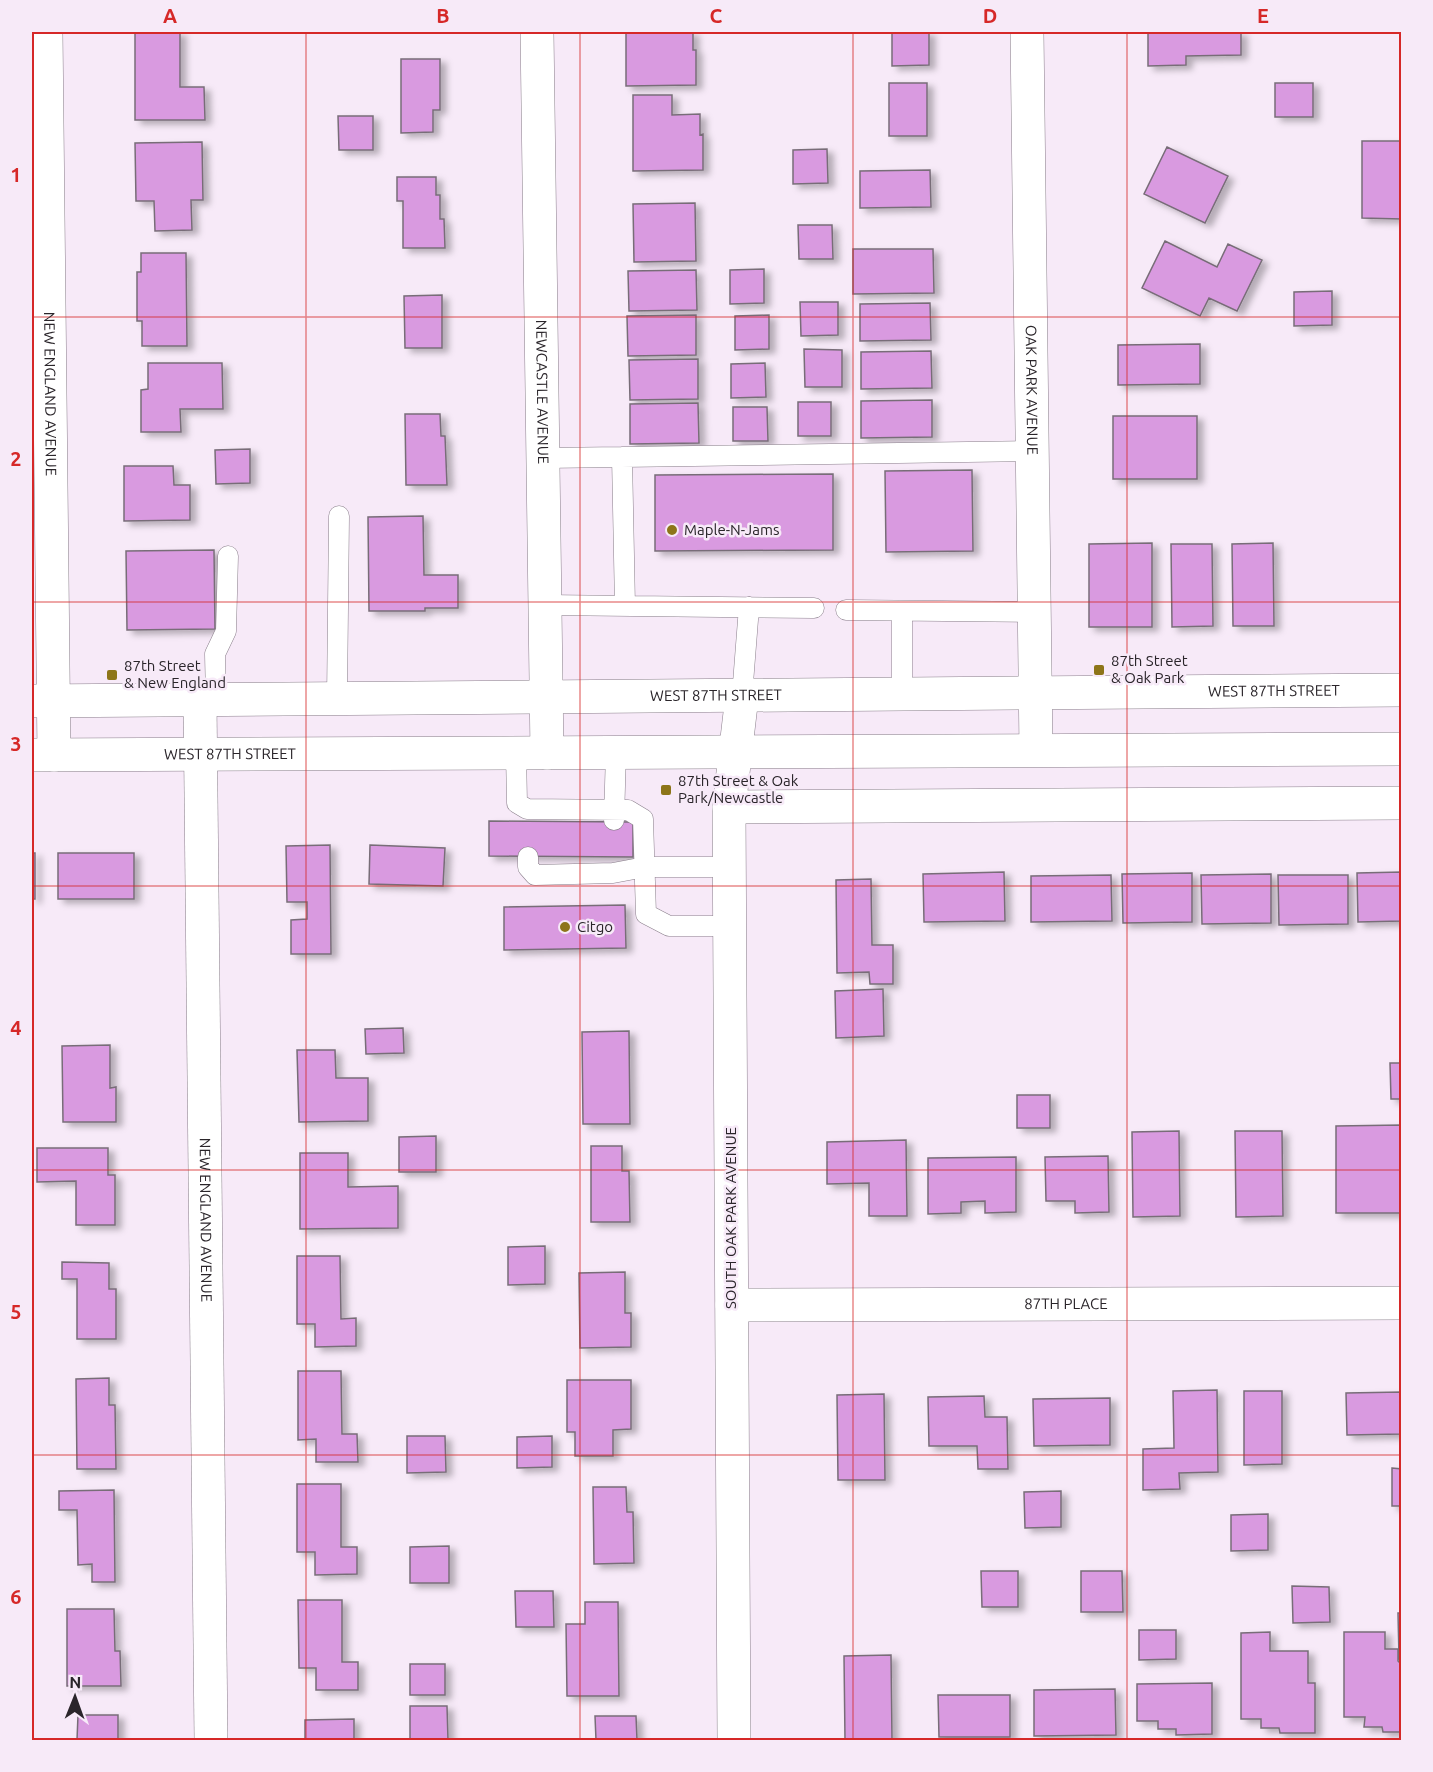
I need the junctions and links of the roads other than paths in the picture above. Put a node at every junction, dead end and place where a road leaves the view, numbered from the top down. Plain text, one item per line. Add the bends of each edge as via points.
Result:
1 (45, 32) edge
2 (537, 32) edge
3 (1027, 32) edge
4 (1032, 450) junction
5 (622, 457) junction
6 (543, 458) junction
7 (339, 516) dead end
8 (228, 556) dead end
9 (545, 605) junction
10 (625, 606) junction
11 (749, 607) junction
12 (814, 608) dead end
13 (846, 610) dead end
14 (902, 610) junction
15 (1034, 612) junction
16 (1401, 690) edge
17 (1035, 693) junction
18 (902, 694) junction
19 (742, 696) junction
20 (546, 697) junction
21 (337, 699) junction
22 (208, 700) junction
23 (42, 701) edge
24 (1401, 749) edge
25 (1036, 750) junction
26 (735, 751) junction
27 (531, 752) junction
28 (616, 752) junction
29 (201, 754) junction
30 (43, 755) edge
31 (1401, 803) edge
32 (729, 807) junction
33 (614, 815) junction
34 (528, 857) dead end
35 (645, 867) junction
36 (729, 867) junction
37 (729, 926) junction
38 (1401, 1304) edge
39 (732, 1305) junction
40 (211, 1740) edge
41 (734, 1740) edge

1 - 23 street, NEW ENGLAND AVENUE
2 - 6 street, NEWCASTLE AVENUE
3 - 4 street, OAK PARK AVENUE
4 - 5 lane
4 - 15 street, OAK PARK AVENUE
5 - 6 lane
5 - 10 lane
6 - 9 street, NEWCASTLE AVENUE
7 - 21 lane
8 - 22 lane via 226,631 215,654
9 - 10 lane
9 - 20 street, NEWCASTLE AVENUE
10 - 11 lane
11 - 12 lane
11 - 19 lane
13 - 14 lane
14 - 15 lane
14 - 18 lane
15 - 17 street, OAK PARK AVENUE
16 - 17 street, WEST 87TH STREET
17 - 18 street, WEST 87TH STREET
17 - 25 street, OAK PARK AVENUE
18 - 19 street, WEST 87TH STREET
19 - 20 street, WEST 87TH STREET
19 - 26 street, SOUTH OAK PARK AVENUE
20 - 21 street, WEST 87TH STREET
20 - 27 street, NEWCASTLE AVENUE
21 - 22 street, WEST 87TH STREET
22 - 23 street, WEST 87TH STREET
22 - 29 street, NEW ENGLAND AVENUE
23 - 30 street, NEW ENGLAND AVENUE
24 - 25 street, WEST 87TH STREET
25 - 26 street, WEST 87TH STREET
26 - 28 street, WEST 87TH STREET
26 - 32 street, SOUTH OAK PARK AVENUE
27 - 28 street, WEST 87TH STREET
27 - 29 street, WEST 87TH STREET
27 - 33 lane via 517,803 527,815
28 - 33 lane
29 - 30 street, WEST 87TH STREET
29 - 40 street, NEW ENGLAND AVENUE
31 - 32 street
32 - 36 street, SOUTH OAK PARK AVENUE
33 - 35 lane via 628,810 643,819
34 - 35 lane via 528,867 535,875 613,865
35 - 36 lane
35 - 37 lane via 646,914 669,926
36 - 37 street, SOUTH OAK PARK AVENUE
37 - 39 street, SOUTH OAK PARK AVENUE
38 - 39 street, 87TH PLACE
39 - 41 street, SOUTH OAK PARK AVENUE

